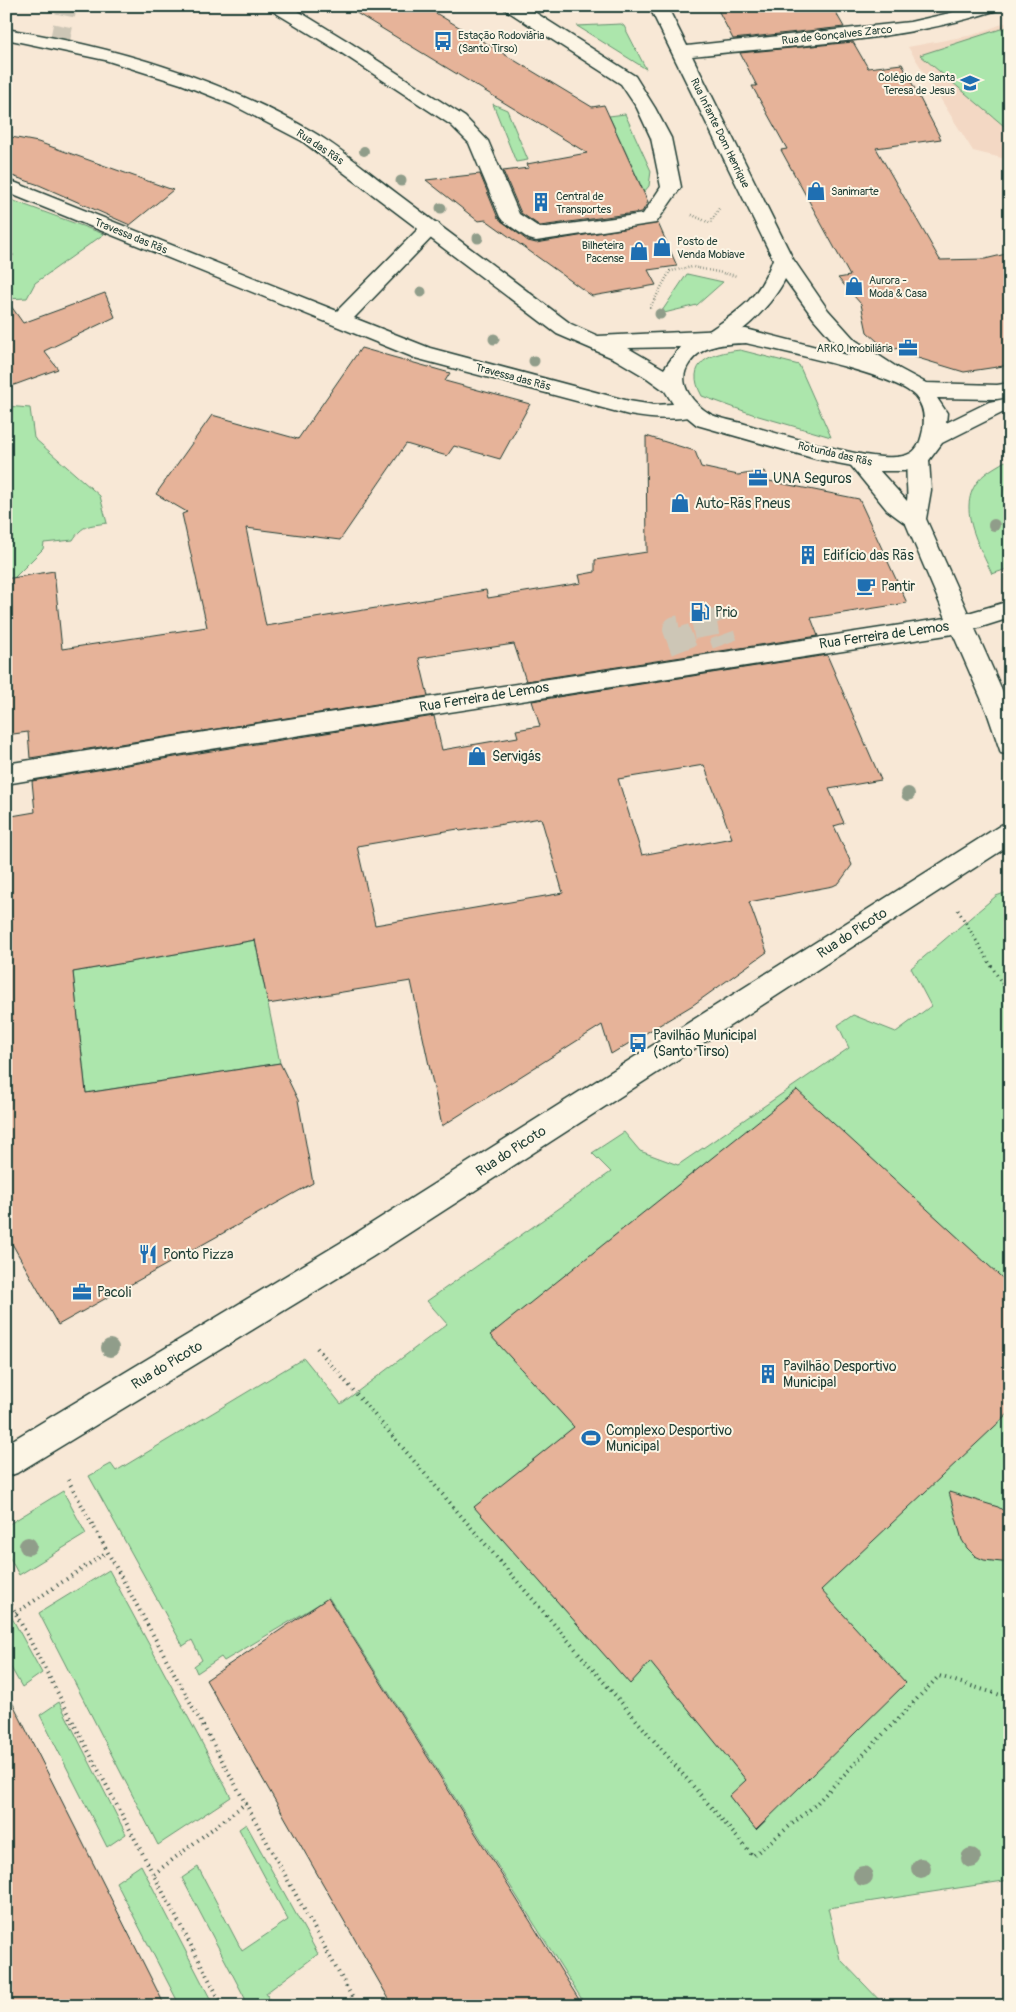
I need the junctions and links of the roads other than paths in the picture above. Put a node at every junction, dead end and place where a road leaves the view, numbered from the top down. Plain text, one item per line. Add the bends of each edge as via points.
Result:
1 (277, 6) edge
2 (512, 6) edge
3 (658, 6) edge
4 (992, 6) edge
5 (6, 34) edge
6 (680, 52) junction
7 (6, 185) edge
8 (431, 227) junction
9 (783, 259) junction
10 (340, 320) junction
11 (713, 338) junction
12 (592, 341) junction
13 (890, 373) junction
14 (672, 386) junction
15 (922, 390) junction
16 (1010, 390) edge
17 (1010, 405) edge
18 (690, 410) junction
19 (933, 438) junction
20 (918, 460) junction
21 (859, 462) junction
22 (915, 519) junction
23 (1010, 609) edge
24 (962, 624) junction
25 (1004, 715) edge
26 (1010, 746) edge
27 (6, 774) edge
28 (1010, 832) edge
29 (6, 1462) edge

1 - 2 street via 458,121 478,141 510,217 536,235 649,219 671,187 661,138 628,80
3 - 6 street, Rua Infante Dom Henrique
4 - 6 street, Rua de Gonçalves Zarco via 910,27
5 - 8 street, Rua das Rãs via 103,54 164,72 264,112 309,137
6 - 9 street, Rua Infante Dom Henrique
7 - 10 street, Travessa das Rãs
8 - 10 street
8 - 12 street, Rua das Rãs via 564,329
9 - 11 street via 772,288 762,302
9 - 13 street, Rua Infante Dom Henrique via 828,323 850,346
10 - 18 street, Travessa das Rãs via 423,354 629,408 654,412
11 - 12 street, Rua das Rãs
11 - 13 street via 746,336
11 - 14 street via 688,351 673,369
12 - 14 street, Rua das Rãs via 643,365
13 - 15 street
14 - 18 street, Rotunda das Rãs
15 - 16 street
15 - 19 street via 936,413
17 - 19 street via 997,407
18 - 21 street, Rotunda das Rãs via 705,420
19 - 20 street
20 - 21 street, Rotunda das Rãs via 889,466
20 - 22 street via 920,490
21 - 22 street via 895,504
22 - 24 street
23 - 24 street, Rua Ferreira de Lemos
24 - 25 street
24 - 27 street, Rua Ferreira de Lemos via 727,651
25 - 26 street
28 - 29 street, Rua do Picoto via 361,1248

